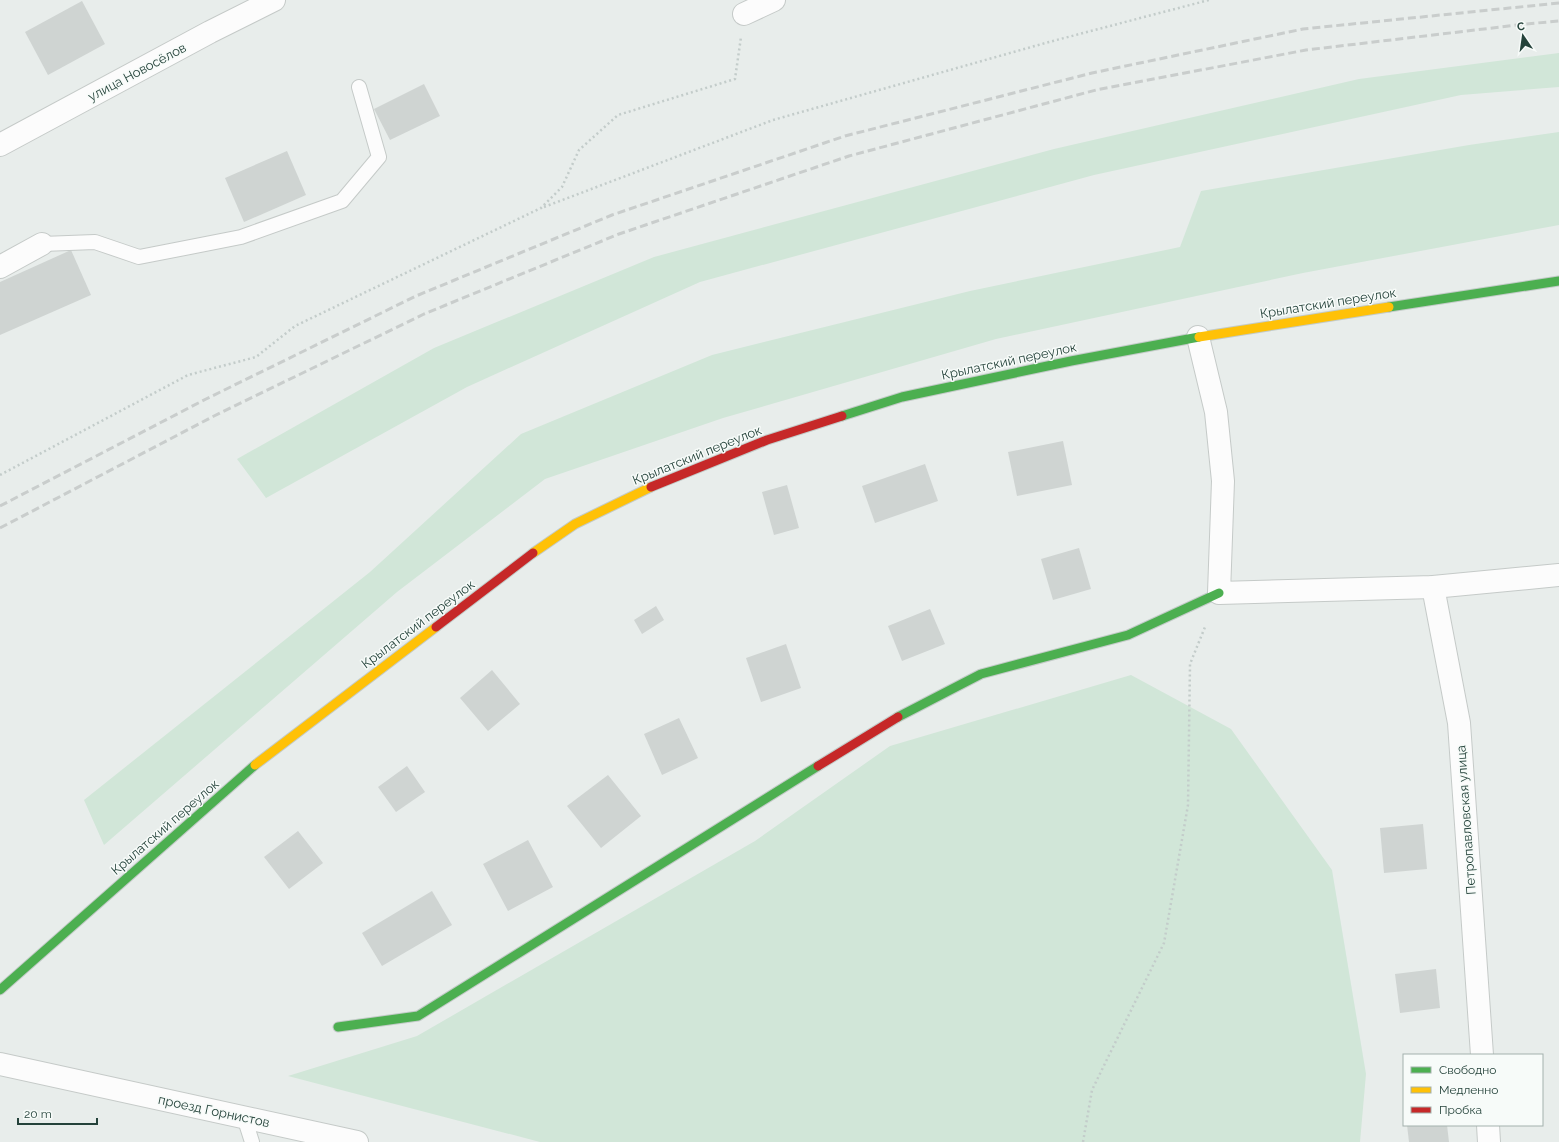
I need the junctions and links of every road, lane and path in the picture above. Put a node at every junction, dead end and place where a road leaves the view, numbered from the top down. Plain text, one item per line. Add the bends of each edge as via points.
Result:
1 (274, 0) edge
2 (774, 0) edge
3 (1209, 0) edge
4 (744, 14) joint
5 (359, 87) dead end
6 (0, 145) edge
7 (541, 208) junction
8 (42, 244) joint
9 (0, 266) edge
10 (1559, 281) edge
11 (1198, 336) junction
12 (0, 475) edge
13 (1559, 575) edge
14 (1434, 587) junction
15 (1219, 593) junction
16 (0, 990) edge
17 (338, 1027) dead end
18 (1482, 1054) edge
19 (0, 1064) edge
20 (244, 1117) junction
21 (1488, 1126) edge
22 (252, 1142) edge
23 (357, 1142) edge
24 (1083, 1142) edge
25 (1489, 1142) edge

1 - 6 street, улица Новосёлов
2 - 4 street
3 - 7 path via 1041,44 773,120
4 - 7 path via 735,80 618,114 579,150 562,187
5 - 8 lane via 379,157 342,201 241,237 140,257 95,242
7 - 12 path via 295,326 256,358 188,375
8 - 9 street
10 - 11 street, Крылатский переулок
11 - 15 street via 1216,412 1223,481
11 - 16 street, Крылатский переулок via 902,397 768,440 645,489 574,524 255,765
13 - 14 street
14 - 15 street
14 - 18 street, Петропавловская улица via 1459,723
15 - 17 street via 1128,635 981,674 884,725 418,1016
15 - 24 path via 1190,664 1188,805 1164,943 1092,1090
19 - 20 street, проезд Горнистов
20 - 22 lane
20 - 23 street, проезд Горнистов
21 - 25 street

